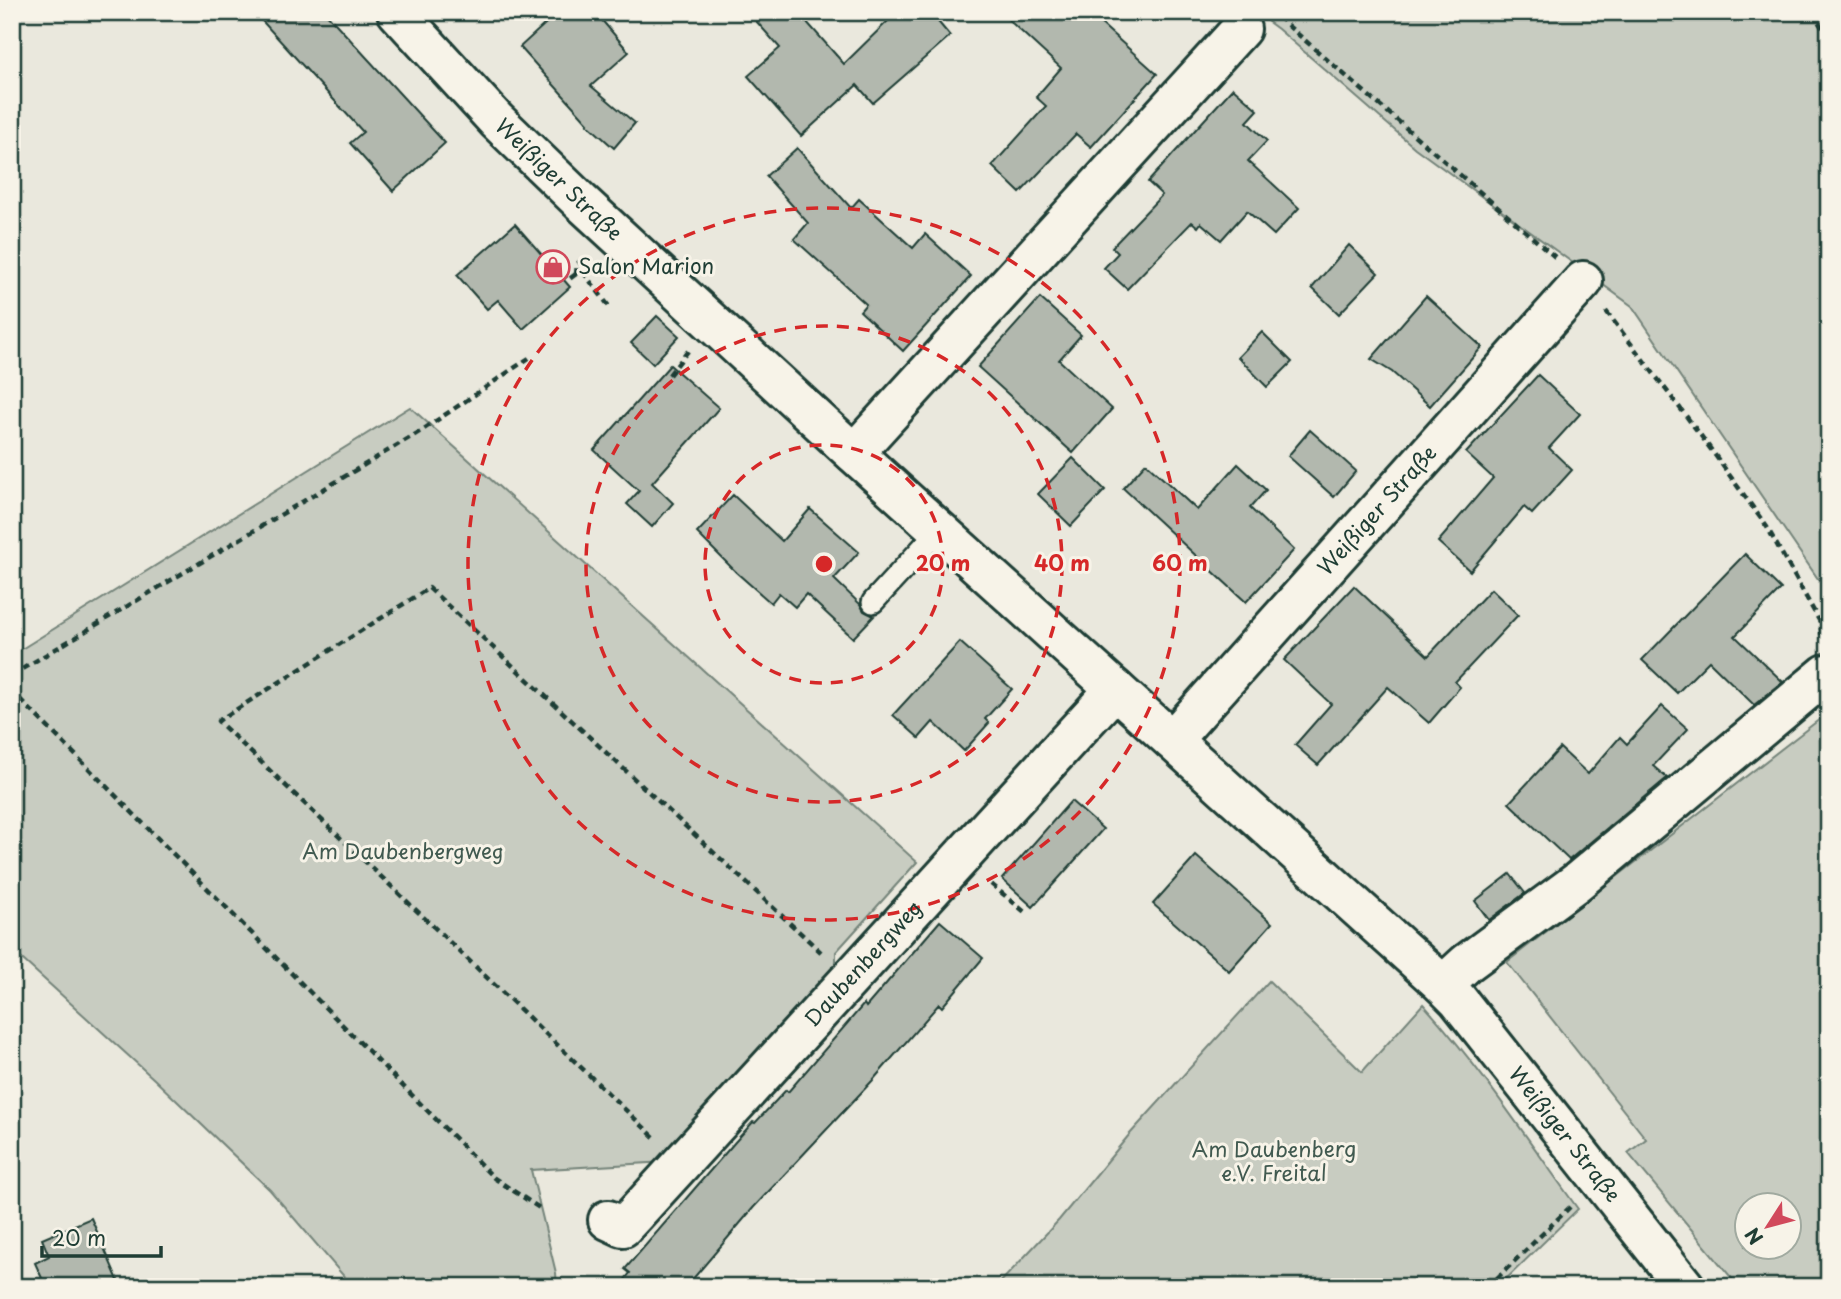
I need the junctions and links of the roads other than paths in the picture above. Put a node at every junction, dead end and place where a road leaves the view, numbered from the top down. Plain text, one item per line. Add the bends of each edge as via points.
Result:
1 (397, 12) edge
2 (1241, 29) dead end
3 (1583, 281) dead end
4 (854, 453) junction
5 (939, 530) junction
6 (873, 602) dead end
7 (1826, 674) dead end
8 (1115, 689) junction
9 (1172, 740) junction
10 (1443, 985) junction
11 (608, 1220) dead end
12 (1685, 1287) edge

1 - 4 street, Weißiger Straße via 533,156
2 - 4 street
3 - 9 street, Weißiger Straße
4 - 5 street, Weißiger Straße
5 - 6 lane
5 - 8 street, Weißiger Straße
7 - 10 street via 1577,882
8 - 9 street, Weißiger Straße
8 - 11 street, Daubenbergweg via 624,1227
9 - 10 street, Weißiger Straße
10 - 12 street, Weißiger Straße

